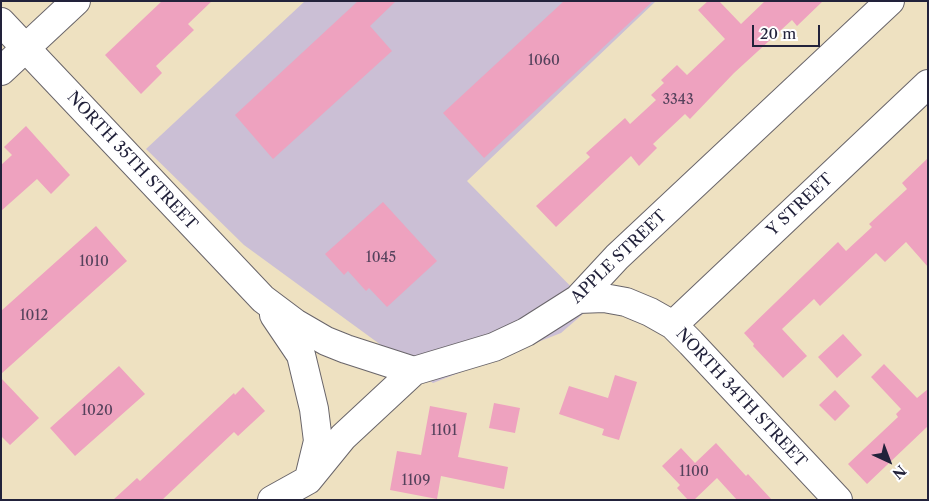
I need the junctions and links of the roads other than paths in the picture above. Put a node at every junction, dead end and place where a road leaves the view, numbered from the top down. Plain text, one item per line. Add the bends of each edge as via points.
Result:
1 (76, 1) edge
2 (890, 1) edge
3 (1, 22) edge
4 (26, 48) junction
5 (1, 71) edge
6 (928, 84) edge
7 (263, 299) junction
8 (578, 299) junction
9 (672, 325) junction
10 (414, 371) junction
11 (307, 490) edge
12 (272, 500) edge
13 (838, 500) edge

1 - 4 street
2 - 8 street, APPLE STREET via 617,257
3 - 4 street, NORTH 35TH STREET
4 - 5 street
4 - 7 street, NORTH 35TH STREET
6 - 9 street, Y STREET
7 - 10 street, NORTH 35TH STREET via 326,341
7 - 11 street, NORTH 35TH STREET via 301,356 307,378 318,441
8 - 9 street, NORTH 34TH STREET via 604,298 626,302
8 - 10 street, APPLE STREET via 526,332 494,347
9 - 13 street, NORTH 34TH STREET
10 - 11 street, APPLE STREET via 343,437
11 - 12 street, APPLE STREET

